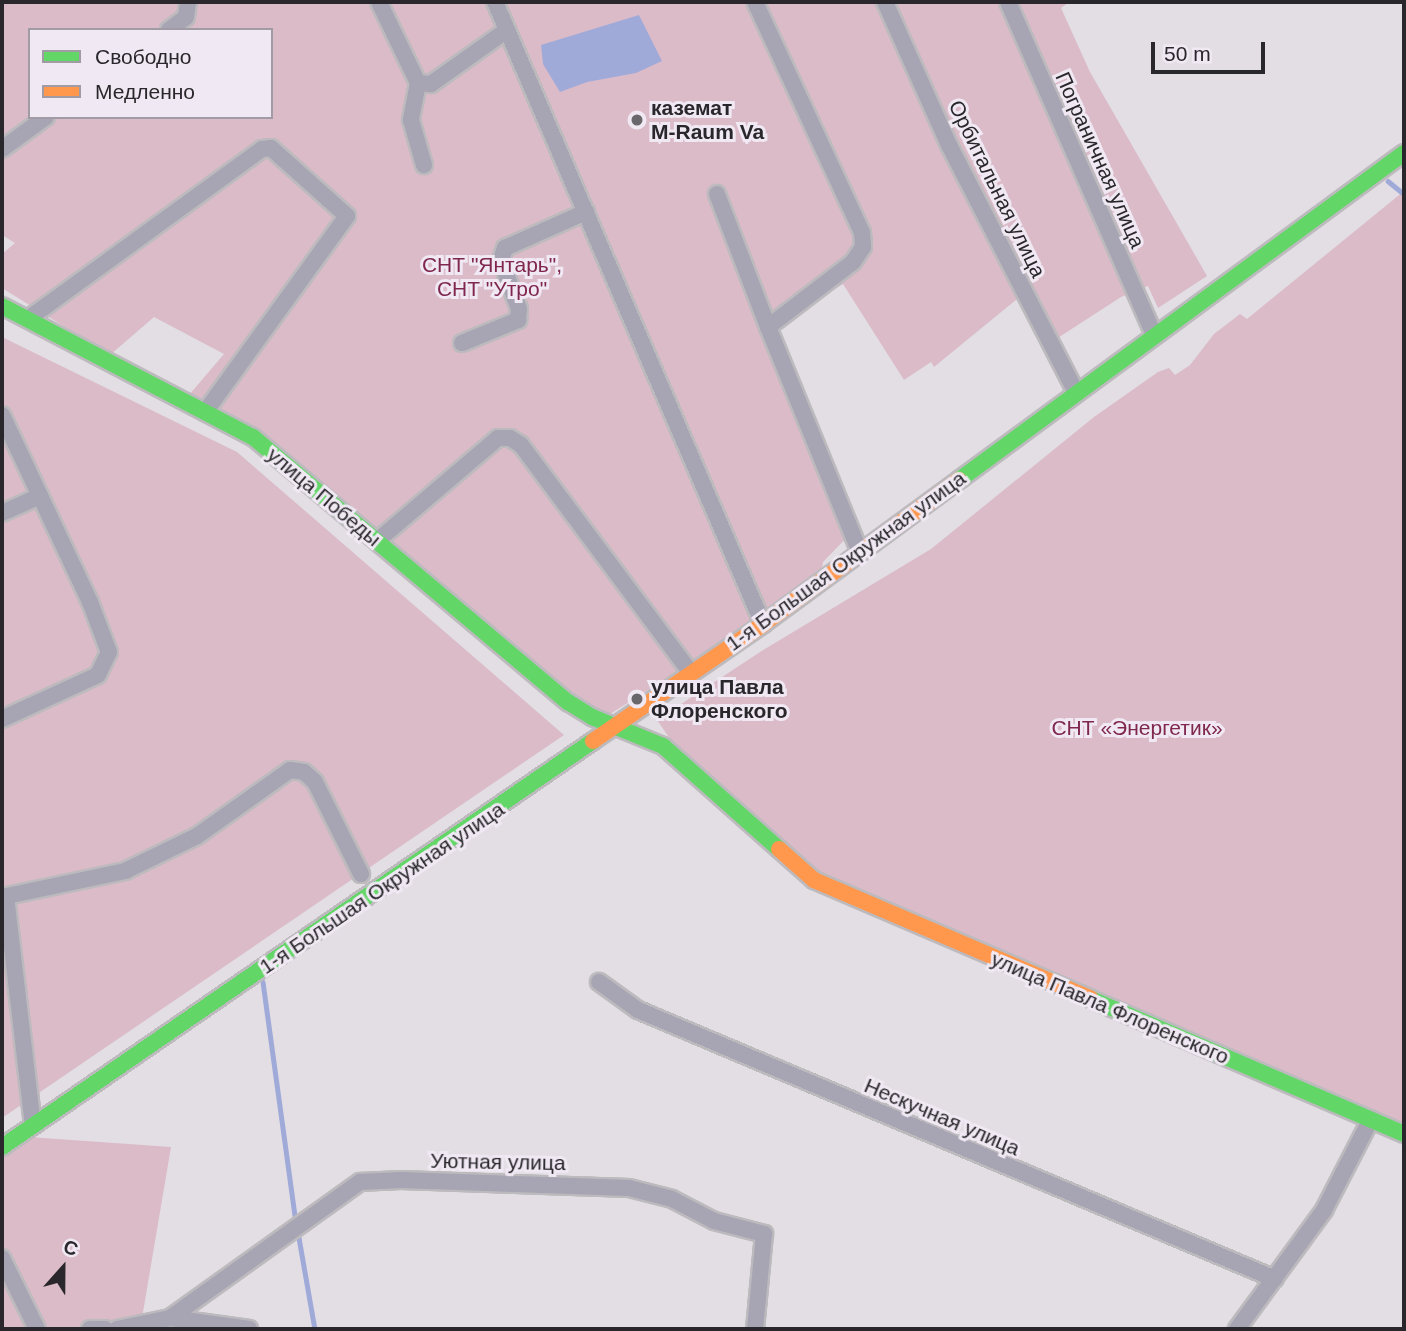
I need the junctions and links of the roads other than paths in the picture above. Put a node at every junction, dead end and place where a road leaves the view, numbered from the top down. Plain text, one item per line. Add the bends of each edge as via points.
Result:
1 (188, 2) edge
2 (379, 2) edge
3 (495, 2) edge
4 (755, 2) edge
5 (885, 2) edge
6 (1007, 2) edge
7 (172, 28) edge
8 (507, 30) junction
9 (418, 83) junction
10 (43, 119) edge
11 (2, 149) edge
12 (1404, 153) edge
13 (424, 164) dead end
14 (717, 194) dead end
15 (586, 212) junction
16 (2, 306) edge
17 (28, 319) junction
18 (768, 327) junction
19 (1154, 335) junction
20 (462, 343) dead end
21 (1076, 393) junction
22 (205, 412) junction
23 (2, 415) edge
24 (40, 496) junction
25 (2, 513) edge
26 (377, 541) junction
27 (860, 552) junction
28 (763, 624) junction
29 (691, 673) junction
30 (2, 719) edge
31 (620, 725) junction
32 (361, 874) dead end
33 (4, 897) edge
34 (598, 982) dead end
35 (1371, 1119) junction
36 (29, 1128) junction
37 (2, 1129) edge
38 (1404, 1134) edge
39 (2, 1147) edge
40 (2, 1258) edge
41 (1275, 1279) junction
42 (170, 1318) junction
43 (37, 1329) edge
44 (90, 1329) edge
45 (105, 1329) edge
46 (117, 1329) edge
47 (249, 1329) edge
48 (755, 1329) edge
49 (1237, 1329) edge

1 - 7 street via 186,17
2 - 9 street
3 - 8 street
4 - 18 street via 862,232 863,247 853,262
5 - 21 street, Орбитальная улица via 949,145
6 - 19 street, Пограничная улица
8 - 9 street via 431,84
8 - 15 street
9 - 13 street via 411,120
10 - 11 street
12 - 19 street, 1-я Большая Окружная улица
14 - 18 street
15 - 20 street via 505,248 501,260 519,309 518,320
15 - 28 street
16 - 17 street, улица Победы
17 - 22 street, улица Победы
17 - 22 street via 262,149 271,148 347,216
18 - 27 street
19 - 21 street, 1-я Большая Окружная улица
21 - 27 street, 1-я Большая Окружная улица
22 - 26 street, улица Победы via 253,437
23 - 24 street
24 - 25 street
24 - 30 street via 109,652 98,675
26 - 29 street via 498,438 510,438 521,444
26 - 31 street, улица Победы via 568,702 592,717
27 - 28 street, 1-я Большая Окружная улица
28 - 29 street, 1-я Большая Окружная улица
29 - 31 street, 1-я Большая Окружная улица
31 - 35 street, улица Павла Флоренского via 663,746 814,880
31 - 36 street, 1-я Большая Окружная улица
32 - 33 street via 315,782 304,772 290,770 197,836 125,871
33 - 36 street
34 - 41 street, Нескучная улица via 638,1010
35 - 38 street, улица Павла Флоренского
35 - 41 street via 1324,1210
36 - 37 street
36 - 39 street, 1-я Большая Окружная улица
40 - 43 street
41 - 49 street
42 - 46 street
42 - 47 street
42 - 48 street, Уютная улица via 360,1182 628,1188 672,1199 714,1221 764,1234
44 - 45 street

